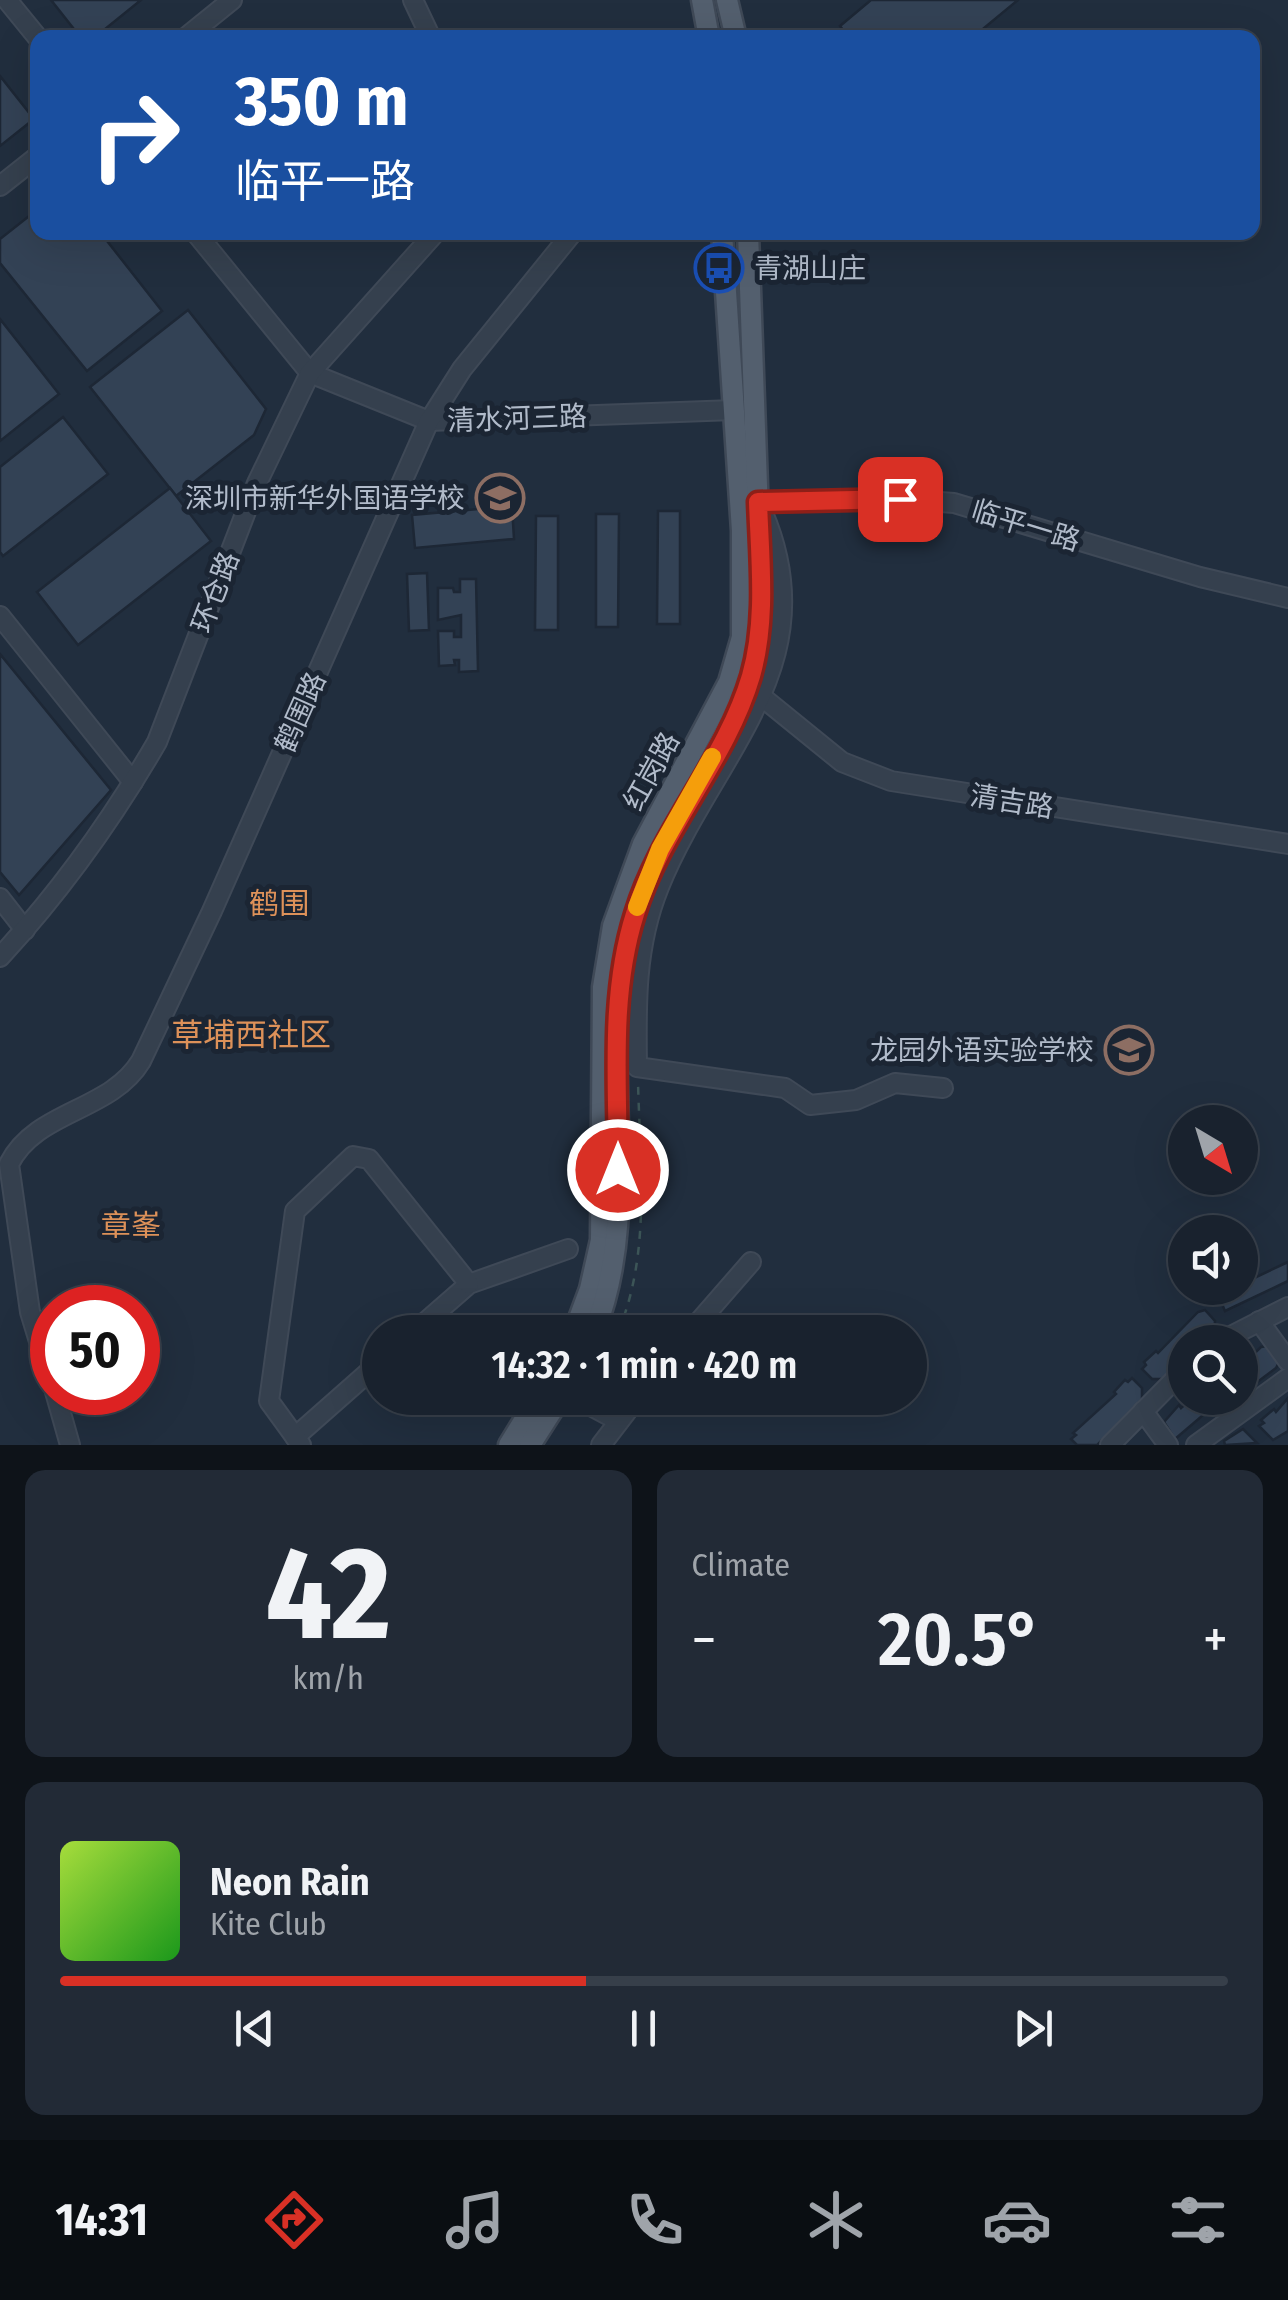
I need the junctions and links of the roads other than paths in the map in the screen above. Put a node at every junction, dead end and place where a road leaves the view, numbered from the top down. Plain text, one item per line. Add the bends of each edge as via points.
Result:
1 (7, 0) edge
2 (232, 0) edge
3 (413, 0) edge
4 (702, 0) edge
5 (727, 0) edge
6 (31, 30) edge
7 (195, 30) edge
8 (427, 30) edge
9 (708, 30) edge
10 (734, 30) edge
11 (30, 162) edge
12 (0, 186) edge
13 (202, 240) edge
14 (429, 240) edge
15 (566, 240) edge
16 (723, 240) edge
17 (748, 240) edge
18 (310, 373) junction
19 (734, 410) junction
20 (429, 421) junction
21 (758, 502) junction
22 (1288, 598) edge
23 (0, 616) edge
24 (762, 697) junction
25 (134, 782) junction
26 (1288, 844) edge
27 (0, 898) edge
28 (25, 930) junction
29 (0, 958) edge
30 (943, 1088) dead end
31 (568, 1250) dead end
32 (751, 1262) dead end
33 (469, 1284) junction
34 (1288, 1308) edge
35 (30, 1312) edge
36 (433, 1315) edge
37 (580, 1315) edge
38 (600, 1315) edge
39 (705, 1315) edge
40 (1259, 1321) junction
41 (1251, 1325) edge
42 (1288, 1361) edge
43 (1288, 1378) edge
44 (362, 1379) edge
45 (1168, 1386) edge
46 (1143, 1411) junction
47 (62, 1415) edge
48 (527, 1415) edge
49 (549, 1415) edge
50 (608, 1415) edge
51 (624, 1415) edge
52 (619, 1421) junction
53 (298, 1441) edge
54 (70, 1445) edge
55 (508, 1445) edge
56 (530, 1445) edge
57 (601, 1445) edge
58 (1110, 1445) edge
59 (1168, 1445) edge
60 (1196, 1445) edge

1 - 6 street
2 - 7 street
3 - 8 street
4 - 9 main road
5 - 10 main road
11 - 12 street
13 - 18 street, 清水河三路
14 - 18 street, 环仓路
15 - 20 street, 鹤围路 via 472,356
16 - 19 main road, 红岗路
17 - 21 main road, 红岗路
18 - 20 street, 清水河三路
18 - 25 street, 环仓路 via 257,483 157,742
19 - 20 street, 清水河三路
19 - 37 main road, 红岗路 via 742,637 729,682 643,844 613,926 603,988 601,1240
20 - 35 street, 鹤围路 via 141,1061 112,1092 28,1137 9,1164
21 - 22 street, 临平一路 via 954,503
21 - 24 street via 774,535 780,607 775,665
21 - 38 main road, 红岗路 via 761,614 752,674 656,860 622,967 618,1238
23 - 25 street
24 - 26 street, 清吉路 via 842,762 891,781
24 - 30 street via 682,838 652,908 638,973 637,1067 784,1088 810,1105 856,1100 896,1083
25 - 28 street, 环仓路
27 - 28 street
28 - 29 street, 环仓路
31 - 33 street
32 - 39 street
33 - 36 street
33 - 53 street via 369,1159 353,1156 295,1211 268,1401
34 - 40 street
40 - 41 street
40 - 42 street
43 - 60 street
44 - 53 street
45 - 46 street
46 - 58 street
46 - 59 street
47 - 54 street
48 - 55 main road
49 - 56 main road
50 - 52 street
51 - 52 street
52 - 57 street

